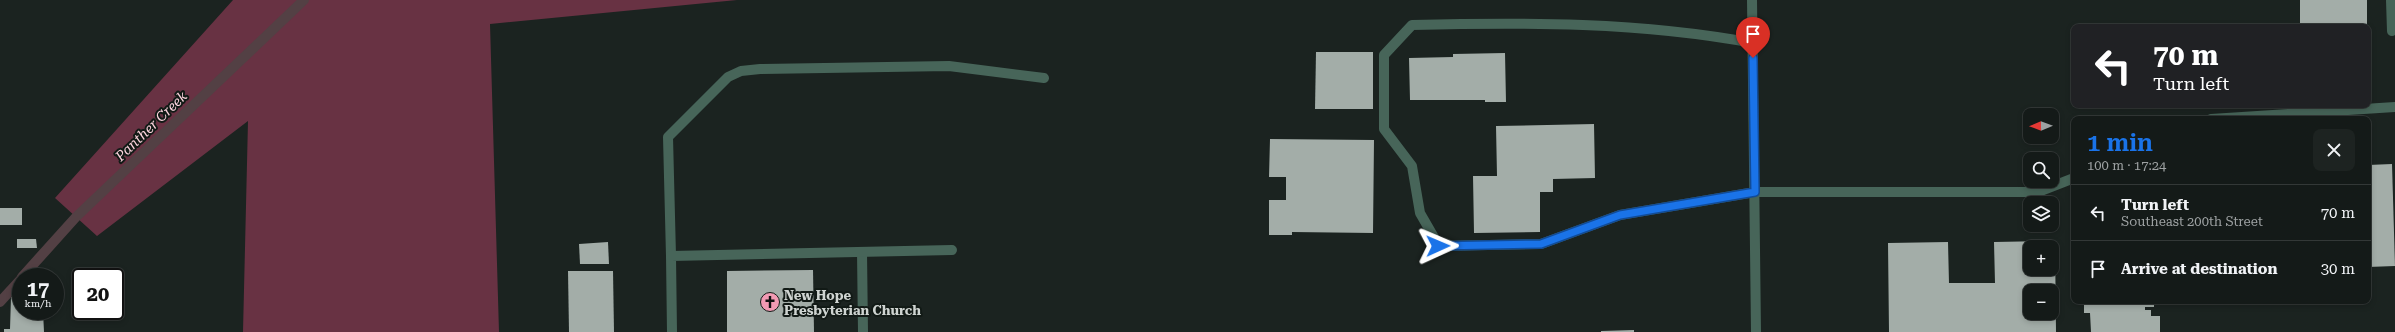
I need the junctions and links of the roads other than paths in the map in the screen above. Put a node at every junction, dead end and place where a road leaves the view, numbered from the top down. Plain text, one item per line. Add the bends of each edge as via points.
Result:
1 (1752, 0) edge
2 (2391, 0) edge
3 (2392, 31) dead end
4 (1753, 43) junction
5 (1044, 78) dead end
6 (2395, 107) edge
7 (2258, 116) edge
8 (2071, 179) edge
9 (1755, 192) junction
10 (952, 250) dead end
11 (862, 252) junction
12 (670, 256) junction
13 (672, 332) edge
14 (863, 332) edge
15 (1756, 332) edge

1 - 4 street
2 - 3 street
4 - 9 street
4 - 9 street via 1703,34 1523,22 1412,25 1384,54 1384,129 1412,166 1420,213 1438,246 1541,244 1620,215
5 - 12 street via 949,66 741,71 728,78 668,137
6 - 7 street
8 - 9 street via 2038,192
9 - 15 street
10 - 11 street
11 - 12 street
11 - 14 street
12 - 13 street

